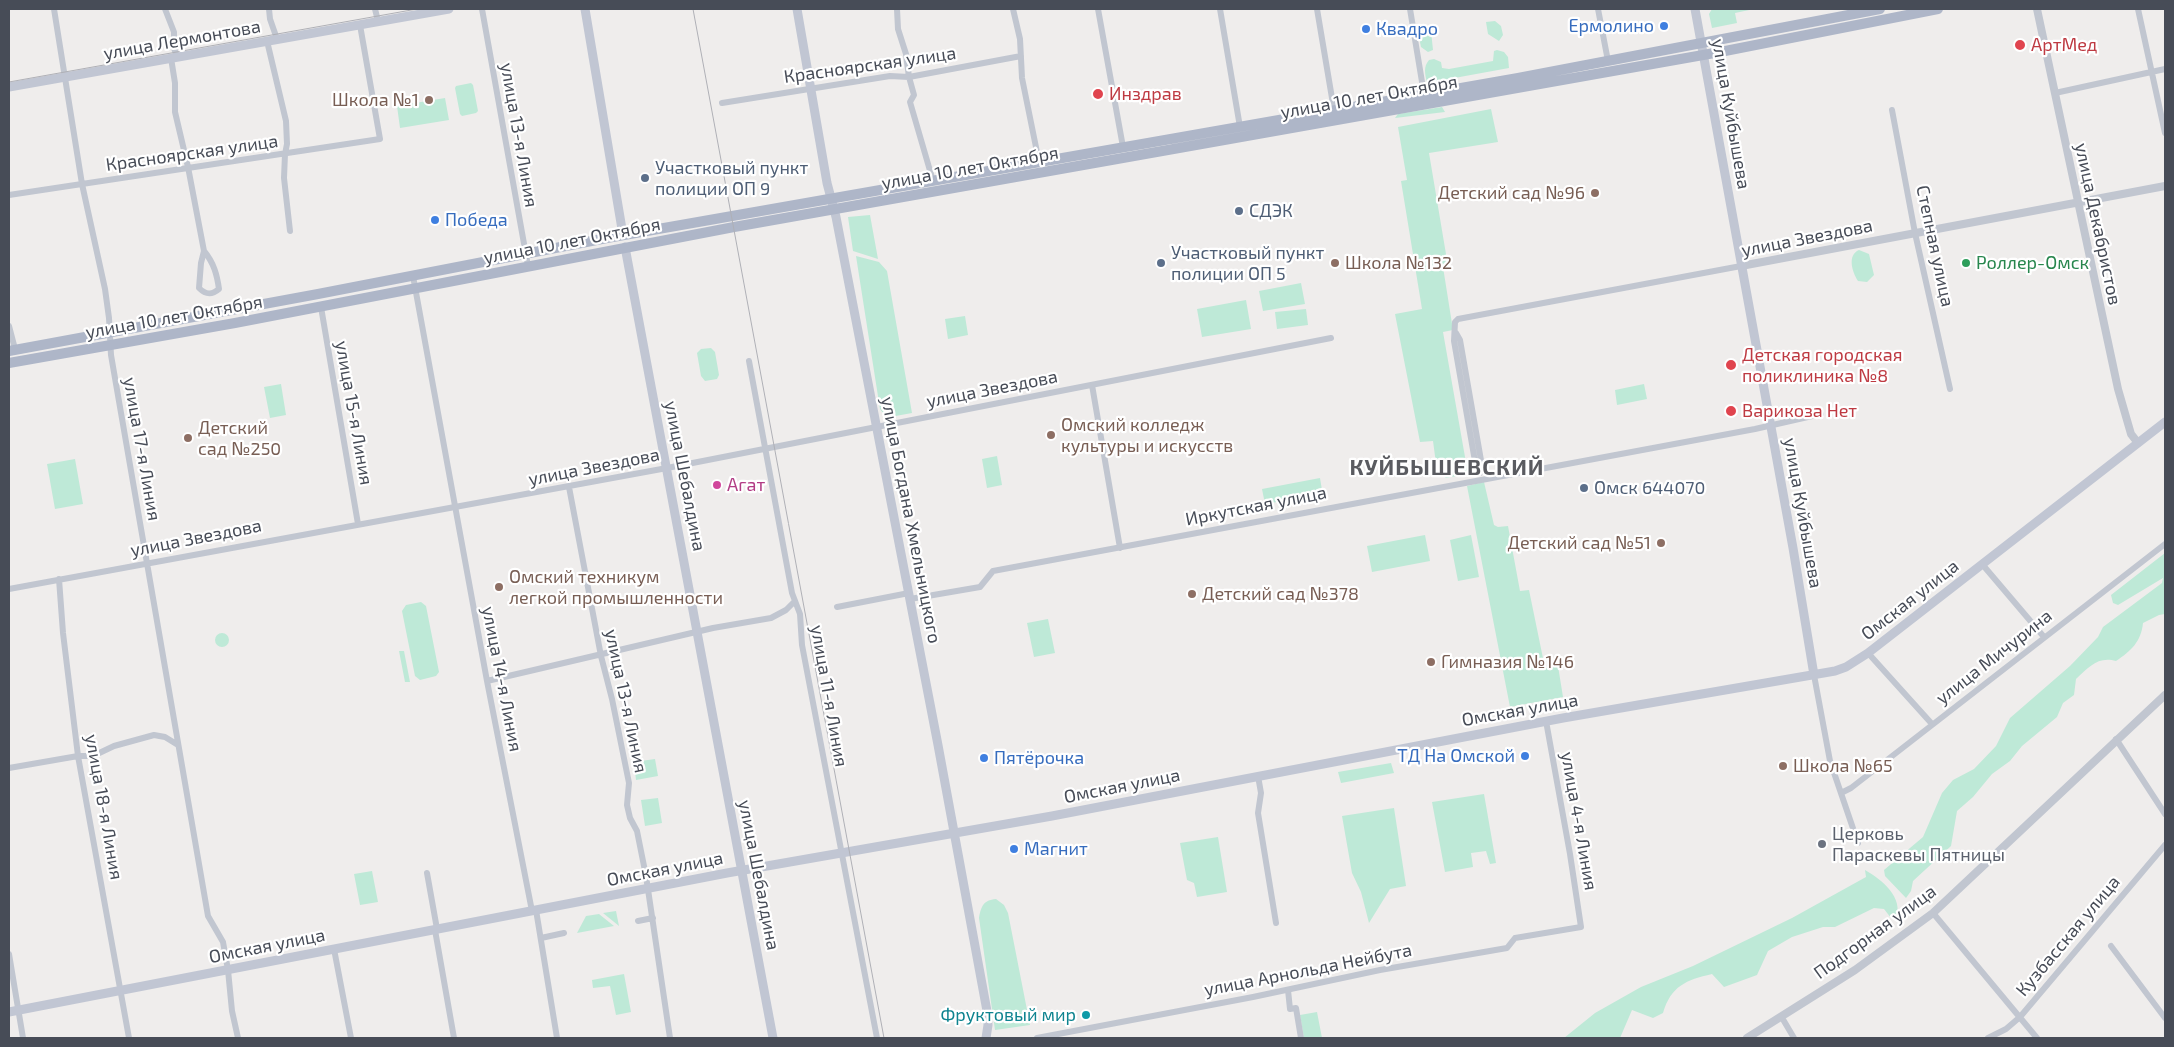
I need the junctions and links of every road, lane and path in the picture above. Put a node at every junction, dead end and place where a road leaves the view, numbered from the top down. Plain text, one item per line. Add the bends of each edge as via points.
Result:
1 (54, 9) edge
2 (165, 9) edge
3 (269, 9) edge
4 (375, 9) edge
5 (448, 9) edge
6 (482, 9) edge
7 (584, 9) edge
8 (797, 9) edge
9 (897, 9) edge
10 (1013, 9) edge
11 (1098, 9) edge
12 (1220, 9) edge
13 (1317, 9) edge
14 (1410, 9) edge
15 (1598, 9) edge
16 (1695, 9) edge
17 (1880, 9) edge
18 (1938, 9) edge
19 (2038, 9) edge
20 (2138, 9) edge
21 (1869, 10) edge
22 (378, 21) junction
23 (360, 24) junction
24 (277, 39) junction
25 (267, 41) junction
26 (1702, 44) junction
27 (1704, 55) junction
28 (1021, 56) junction
29 (174, 57) junction
30 (1608, 61) junction
31 (2165, 69) edge
32 (2151, 72) junction
33 (66, 76) junction
34 (909, 77) junction
35 (9, 86) edge
36 (812, 88) junction
37 (2054, 93) junction
38 (1424, 94) junction
39 (722, 103) dead end
40 (1334, 110) junction
41 (1892, 110) dead end
42 (1240, 126) junction
43 (2165, 134) edge
44 (1123, 147) junction
45 (285, 154) junction
46 (1039, 162) junction
47 (188, 167) junction
48 (933, 181) junction
49 (82, 184) junction
50 (2165, 186) edge
51 (9, 195) edge
52 (2079, 202) junction
53 (832, 204) junction
54 (290, 231) dead end
55 (1915, 233) junction
56 (623, 235) junction
57 (626, 247) junction
58 (204, 252) junction
59 (525, 254) junction
60 (528, 266) junction
61 (1741, 266) junction
62 (413, 276) junction
63 (415, 288) junction
64 (321, 307) junction
65 (9, 326) edge
66 (109, 333) junction
67 (1332, 338) dead end
68 (109, 346) junction
69 (12, 350) edge
70 (749, 361) dead end
71 (9, 364) edge
72 (1092, 385) junction
73 (1950, 389) dead end
74 (1821, 414) dead end
75 (2165, 422) edge
76 (1770, 424) junction
77 (877, 427) junction
78 (2138, 443) junction
79 (765, 449) junction
80 (667, 468) junction
81 (1481, 479) junction
82 (569, 487) junction
83 (455, 507) junction
84 (358, 524) junction
85 (2165, 544) edge
86 (1120, 548) junction
87 (146, 563) junction
88 (1982, 564) junction
89 (59, 579) junction
90 (9, 589) edge
91 (909, 596) junction
92 (795, 601) junction
93 (836, 607) dead end
94 (698, 632) junction
95 (2044, 637) junction
96 (1868, 653) junction
97 (601, 656) junction
98 (1814, 675) junction
99 (487, 681) junction
100 (2165, 695) edge
101 (1546, 721) junction
102 (1932, 724) junction
103 (2116, 739) junction
104 (178, 745) junction
105 (78, 756) junction
106 (9, 768) edge
107 (1258, 776) junction
108 (1841, 793) junction
109 (2165, 814) edge
110 (954, 833) junction
111 (1858, 843) dead end
112 (2165, 844) edge
113 (843, 852) junction
114 (742, 870) junction
115 (427, 873) dead end
116 (648, 888) junction
117 (534, 911) junction
118 (1933, 913) junction
119 (653, 918) junction
120 (638, 921) dead end
121 (1276, 922) dead end
122 (1581, 927) joint
123 (436, 930) junction
124 (564, 933) dead end
125 (541, 938) junction
126 (2111, 946) dead end
127 (334, 950) junction
128 (9, 954) edge
129 (228, 970) junction
130 (1288, 990) junction
131 (120, 991) junction
132 (13, 1011) edge
133 (1781, 1016) junction
134 (2020, 1017) junction
135 (2165, 1018) edge
136 (23, 1038) edge
137 (129, 1038) edge
138 (238, 1038) edge
139 (351, 1038) edge
140 (454, 1038) edge
141 (557, 1038) edge
142 (670, 1038) edge
143 (773, 1038) edge
144 (877, 1038) edge
145 (986, 1038) edge
146 (1037, 1038) edge
147 (1301, 1038) edge
148 (1747, 1038) edge
149 (1794, 1038) edge
150 (1988, 1038) edge
151 (2037, 1038) edge

1 - 33 street, улица 17-я Линия
2 - 29 street via 174,32
3 - 24 street
4 - 22 street
5 - 22 main road, улица Лермонтова
6 - 59 street, улица 13-я Линия
7 - 56 main road, улица Шебалдина
8 - 36 main road, улица Богдана Хмельницкого
9 - 34 street
10 - 28 street
11 - 44 street
12 - 42 street
13 - 40 street
14 - 38 street
15 - 30 street
16 - 26 main road, улица Куйбышева
17 - 21 main road, улица 10 лет Октября
18 - 27 main road, улица 10 лет Октября
19 - 37 street, улица Декабристов
20 - 32 street
21 - 26 main road, улица 10 лет Октября
22 - 23 main road, улица Лермонтова
23 - 24 main road, улица Лермонтова
23 - 45 street, Красноярская улица via 380,139
24 - 25 main road, улица Лермонтова
25 - 29 main road, улица Лермонтова
25 - 45 street via 286,121
26 - 27 main road, улица Куйбышева
26 - 30 main road, улица 10 лет Октября
27 - 53 main road, улица 10 лет Октября
27 - 61 main road, улица Куйбышева
28 - 34 street, Красноярская улица
28 - 46 street via 1022,78
29 - 33 main road, улица Лермонтова
29 - 47 street via 175,112
30 - 38 main road, улица 10 лет Октября
31 - 32 street
32 - 37 street
32 - 43 street
33 - 35 main road, улица Лермонтова
33 - 49 street, улица 17-я Линия
34 - 36 street, Красноярская улица via 890,76
34 - 48 street via 914,95 910,102
36 - 39 street, Красноярская улица
36 - 53 main road, улица Богдана Хмельницкого
37 - 52 street, улица Декабристов
38 - 40 main road, улица 10 лет Октября
40 - 42 main road, улица 10 лет Октября
41 - 55 street, Степная улица
42 - 44 main road, улица 10 лет Октября
44 - 46 main road, улица 10 лет Октября
45 - 47 street, Красноярская улица
45 - 54 street via 284,178
46 - 48 main road, улица 10 лет Октября
47 - 49 street, Красноярская улица
47 - 58 street
48 - 53 main road, улица 10 лет Октября
49 - 51 street, Красноярская улица
49 - 66 street, улица 17-я Линия via 105,289
50 - 52 street, улица Звездова
52 - 55 street, улица Звездова
52 - 78 street, улица Декабристов via 2118,389 2129,426
53 - 56 main road, улица 10 лет Октября
53 - 57 main road, улица 10 лет Октября
53 - 77 main road, улица Богдана Хмельницкого
55 - 61 street, улица Звездова
55 - 73 street, Степная улица
56 - 57 main road, улица Шебалдина
56 - 59 main road, улица 10 лет Октября
57 - 60 main road, улица 10 лет Октября
57 - 80 main road, улица Шебалдина
58 - 58 street via 200,263 200,288 214,294 220,289 216,272
59 - 60 street, улица 13-я Линия
59 - 62 main road, улица 10 лет Октября
60 - 63 main road, улица 10 лет Октября
61 - 76 main road, улица Куйбышева
61 - 81 street, улица Звездова via 1464,317 1455,322 1455,350 1476,467
62 - 63 street, улица 14-я Линия
62 - 66 main road, улица 10 лет Октября
63 - 64 main road, улица 10 лет Октября
63 - 83 street, улица 14-я Линия
64 - 68 main road, улица 10 лет Октября
64 - 84 street, улица 15-я Линия
65 - 69 street
66 - 68 street, улица 17-я Линия
66 - 69 main road, улица 10 лет Октября
67 - 72 street, улица Звездова
68 - 71 main road, улица 10 лет Октября
68 - 87 street, улица 17-я Линия
70 - 79 street, улица 11-я Линия
72 - 77 street, улица Звездова
72 - 86 street
74 - 76 street, Иркутская улица
75 - 78 main road, Омская улица
76 - 81 street, Иркутская улица
76 - 98 main road, улица Куйбышева
77 - 79 street, улица Звездова
77 - 91 main road, улица Богдана Хмельницкого
78 - 88 main road, Омская улица
79 - 80 street, улица Звездова
79 - 92 street, улица 11-я Линия
80 - 82 street, улица Звездова
80 - 94 main road, улица Шебалдина
81 - 86 street, Иркутская улица
82 - 83 street, улица Звездова
82 - 97 street, улица 13-я Линия
83 - 84 street, улица Звездова
83 - 99 street, улица 14-я Линия
84 - 87 street, улица Звездова
85 - 95 street, улица Мичурина
86 - 91 street, Иркутская улица via 993,571 980,587
87 - 89 street, улица Звездова
87 - 104 street, улица 17-я Линия
88 - 95 street
88 - 96 main road, Омская улица
89 - 90 street, улица Звездова
89 - 105 street, улица 18-я Линия
91 - 93 street, Иркутская улица
91 - 110 main road, улица Богдана Хмельницкого
92 - 94 street via 771,618
92 - 113 street, улица 11-я Линия
94 - 97 street
94 - 114 main road, улица Шебалдина
95 - 102 street, улица Мичурина
96 - 98 main road, Омская улица via 1846,667
96 - 102 street
97 - 99 street
97 - 116 street, улица 13-я Линия via 629,783 627,805 638,831
98 - 101 main road, Омская улица
98 - 108 street, улица Куйбышева via 1830,761
99 - 117 street, улица 14-я Линия
100 - 103 street, Подгорная улица
101 - 107 main road, Омская улица
101 - 122 street, улица 4-я Линия
102 - 108 street, улица Мичурина
103 - 109 street
103 - 118 street, Подгорная улица
104 - 105 street via 154,735 114,746 93,756
104 - 129 street, улица 17-я Линия via 208,916 223,942
105 - 106 street
105 - 131 street, улица 18-я Линия
107 - 110 main road, Омская улица
107 - 121 street via 1261,793 1258,813
108 - 111 street, улица Куйбышева
110 - 113 main road, Омская улица
110 - 145 main road, улица Богдана Хмельницкого via 987,1011
112 - 134 street, Кузбасская улица
113 - 114 main road, Омская улица
113 - 144 street, улица 11-я Линия
114 - 116 main road, Омская улица
114 - 143 main road, улица Шебалдина
115 - 123 street
116 - 117 main road, Омская улица
116 - 119 street, улица 13-я Линия
117 - 123 main road, Омская улица
117 - 125 street, улица 14-я Линия
118 - 133 street, Подгорная улица via 1855,970
118 - 134 street
119 - 120 street
119 - 142 street, улица 13-я Линия
122 - 130 street, улица Арнольда Нейбута via 1515,938 1507,948
123 - 127 main road, Омская улица
123 - 140 street
124 - 125 street
125 - 141 street, улица 14-я Линия
126 - 135 street
127 - 129 main road, Омская улица
127 - 139 street
128 - 132 street
129 - 131 main road, Омская улица
129 - 138 street, улица 17-я Линия
130 - 146 street, улица Арнольда Нейбута
130 - 147 street via 1290,1009 1296,1008
131 - 132 main road, Омская улица
131 - 137 street, улица 18-я Линия
132 - 136 street
133 - 148 street, Подгорная улица
133 - 149 street
134 - 150 street, Кузбасская улица
134 - 151 street

